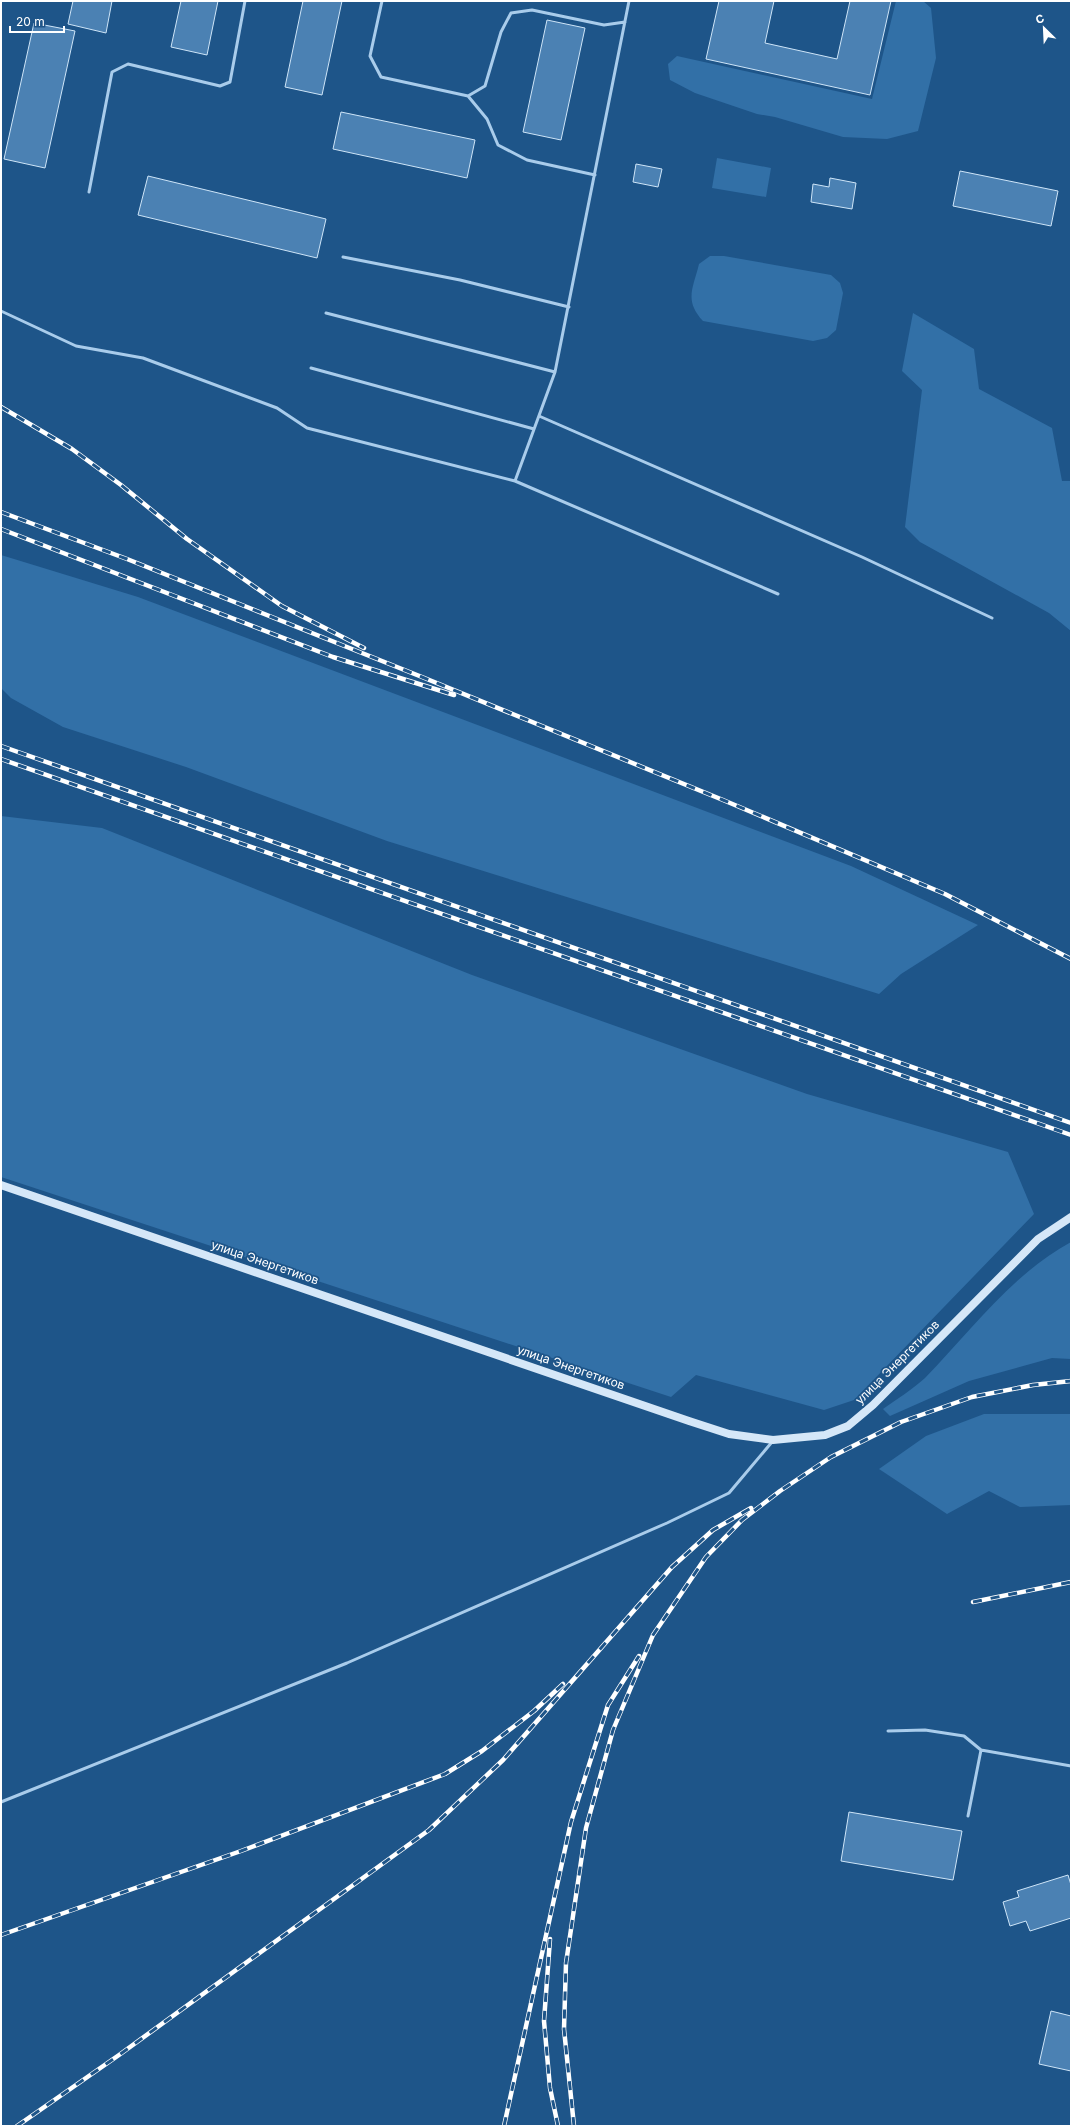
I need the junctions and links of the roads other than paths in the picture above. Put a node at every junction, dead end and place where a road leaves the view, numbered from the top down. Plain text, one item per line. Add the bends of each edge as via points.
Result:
1 (245, 1) edge
2 (382, 1) edge
3 (630, 1) edge
4 (625, 22) junction
5 (468, 96) junction
6 (595, 175) junction
7 (89, 192) dead end
8 (343, 257) dead end
9 (569, 307) junction
10 (1, 311) edge
11 (326, 313) dead end
12 (310, 368) dead end
13 (555, 372) junction
14 (539, 416) junction
15 (534, 429) junction
16 (515, 481) junction
17 (778, 594) dead end
18 (992, 618) dead end
19 (1, 1185) edge
20 (1071, 1217) edge
21 (773, 1440) junction
22 (888, 1731) dead end
23 (981, 1750) junction
24 (1071, 1766) edge
25 (1, 1802) edge
26 (968, 1816) dead end

1 - 7 lane via 230,82 220,86 128,64 112,72
2 - 5 lane via 370,56 381,77
3 - 4 lane
4 - 5 lane via 604,25 532,10 511,13 501,32 485,86
4 - 6 lane
5 - 6 lane via 487,119 498,145 527,160
6 - 9 lane
8 - 9 lane via 460,280
9 - 13 lane
10 - 16 lane via 76,346 143,358 277,408 307,428
11 - 13 lane
12 - 15 lane
13 - 14 lane
14 - 15 lane
14 - 18 lane via 862,557
15 - 16 lane
16 - 17 lane
19 - 21 street, улица Энергетиков via 689,1421 729,1434
20 - 21 street, улица Энергетиков via 1038,1239 874,1405 848,1426 825,1435
21 - 25 lane via 729,1493 667,1523 347,1663
22 - 23 lane via 925,1730 964,1736
23 - 24 lane
23 - 26 lane

